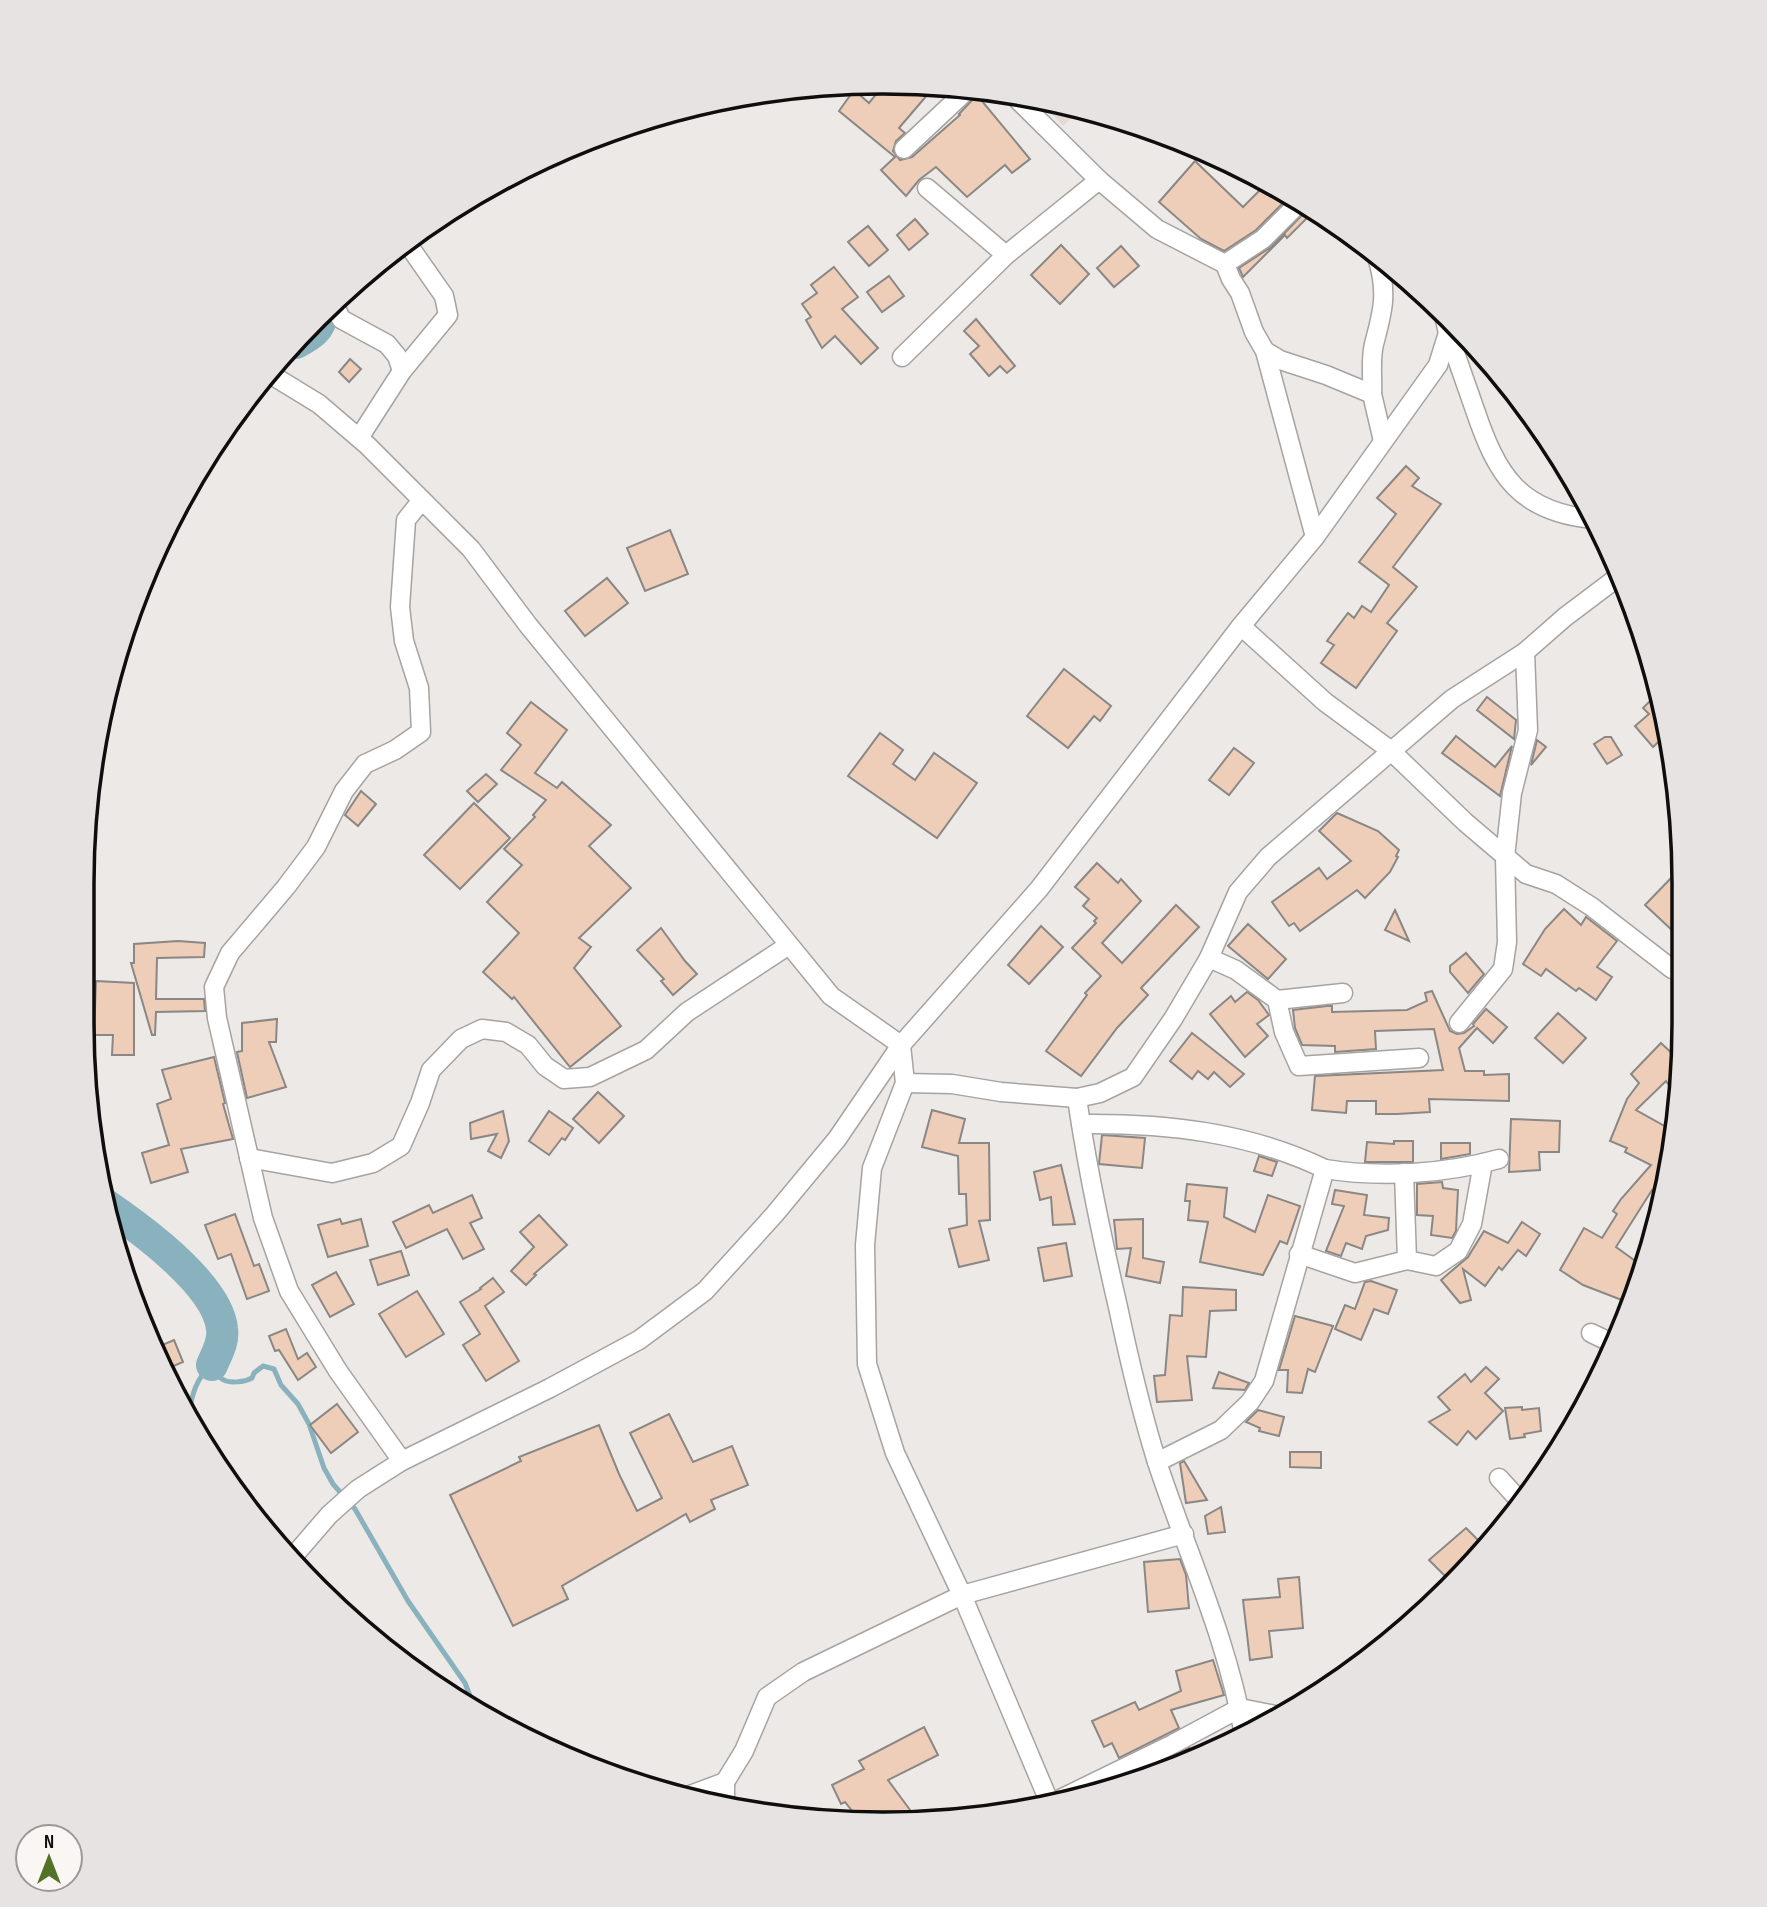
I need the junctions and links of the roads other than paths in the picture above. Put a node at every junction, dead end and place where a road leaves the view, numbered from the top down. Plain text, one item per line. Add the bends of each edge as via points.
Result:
1 (958, 98) edge
2 (1026, 108) edge
3 (904, 149) dead end
4 (1099, 180) junction
5 (927, 188) dead end
6 (1293, 209) edge
7 (413, 251) edge
8 (1006, 255) junction
9 (1225, 264) junction
10 (1382, 272) edge
11 (339, 314) edge
12 (1448, 332) edge
13 (1449, 334) edge
14 (1265, 351) junction
15 (902, 357) dead end
16 (402, 370) junction
17 (278, 379) edge
18 (1372, 394) junction
19 (359, 438) junction
20 (1383, 441) junction
21 (422, 499) junction
22 (1582, 517) edge
23 (1315, 537) junction
24 (1612, 582) edge
25 (1241, 626) junction
26 (1525, 652) junction
27 (1390, 750) junction
28 (1505, 857) junction
29 (789, 945) junction
30 (1209, 958) junction
31 (1672, 970) dead end
32 (1343, 993) dead end
33 (1277, 1000) junction
34 (1460, 1023) dead end
35 (901, 1045) junction
36 (1419, 1058) dead end
37 (905, 1083) junction
38 (1077, 1098) junction
39 (1081, 1124) junction
40 (249, 1158) junction
41 (1325, 1169) junction
42 (1404, 1173) junction
43 (1299, 1254) junction
44 (1407, 1260) junction
45 (1591, 1333) dead end
46 (1605, 1340) edge
47 (402, 1461) junction
48 (1157, 1462) junction
49 (1499, 1478) dead end
50 (1515, 1496) edge
51 (1184, 1534) junction
52 (297, 1552) edge
53 (962, 1595) junction
54 (1240, 1708) junction
55 (1266, 1713) edge
56 (1243, 1725) edge
57 (725, 1782) junction
58 (1091, 1785) edge
59 (701, 1791) edge
60 (1047, 1795) edge
61 (725, 1796) edge

1 - 3 street
2 - 4 street
4 - 8 street
4 - 9 street via 1157,229
5 - 8 street
6 - 9 street via 1263,239
7 - 16 street via 444,296 447,315
8 - 15 street
9 - 14 street
10 - 18 street
11 - 16 street via 387,344
12 - 20 street via 1438,365
13 - 22 street via 1497,467 1512,486 1544,508
14 - 18 street
14 - 23 street
16 - 19 street
17 - 19 street via 319,404
18 - 20 street
19 - 21 street
20 - 23 street
21 - 29 street via 471,549
21 - 40 street via 406,520 400,607 404,641 419,688 421,732 365,764 344,791 316,847 230,953 214,987
23 - 25 street
24 - 26 street
25 - 27 street via 1325,702
25 - 35 street via 1039,889
26 - 27 street via 1452,699
26 - 28 street via 1528,730 1512,793
27 - 28 street
27 - 30 street via 1238,892
28 - 31 street via 1526,874 1556,884 1592,907
28 - 34 street via 1507,942 1503,970
29 - 35 street via 831,996
29 - 40 street via 687,1013 646,1050 590,1077 564,1079 545,1066 528,1045 506,1032 482,1029 461,1039 431,1070 401,1146 373,1163 332,1174
30 - 33 street via 1236,970
30 - 38 street via 1133,1077
32 - 33 street
33 - 36 street via 1299,1066
35 - 37 street
35 - 47 street via 837,1139 705,1291 639,1340
37 - 38 street
37 - 53 street via 872,1168 865,1245 867,1364 895,1452
38 - 39 street
39 - 41 street via 1189,1128 1261,1144
39 - 48 street via 1107,1259
40 - 47 street via 262,1218 289,1291
41 - 42 street
41 - 43 street
42 - 44 street
42 - 44 street via 1491,1161 1472,1224 1458,1251 1436,1266
43 - 44 street via 1355,1273
43 - 48 street via 1264,1381 1250,1402 1222,1430
45 - 46 street
47 - 52 street via 358,1489
48 - 51 street
49 - 50 street
51 - 53 street
51 - 54 street
53 - 57 street via 803,1672 767,1697
53 - 60 street
54 - 55 street
54 - 56 street
54 - 58 street
57 - 59 street
57 - 61 street

